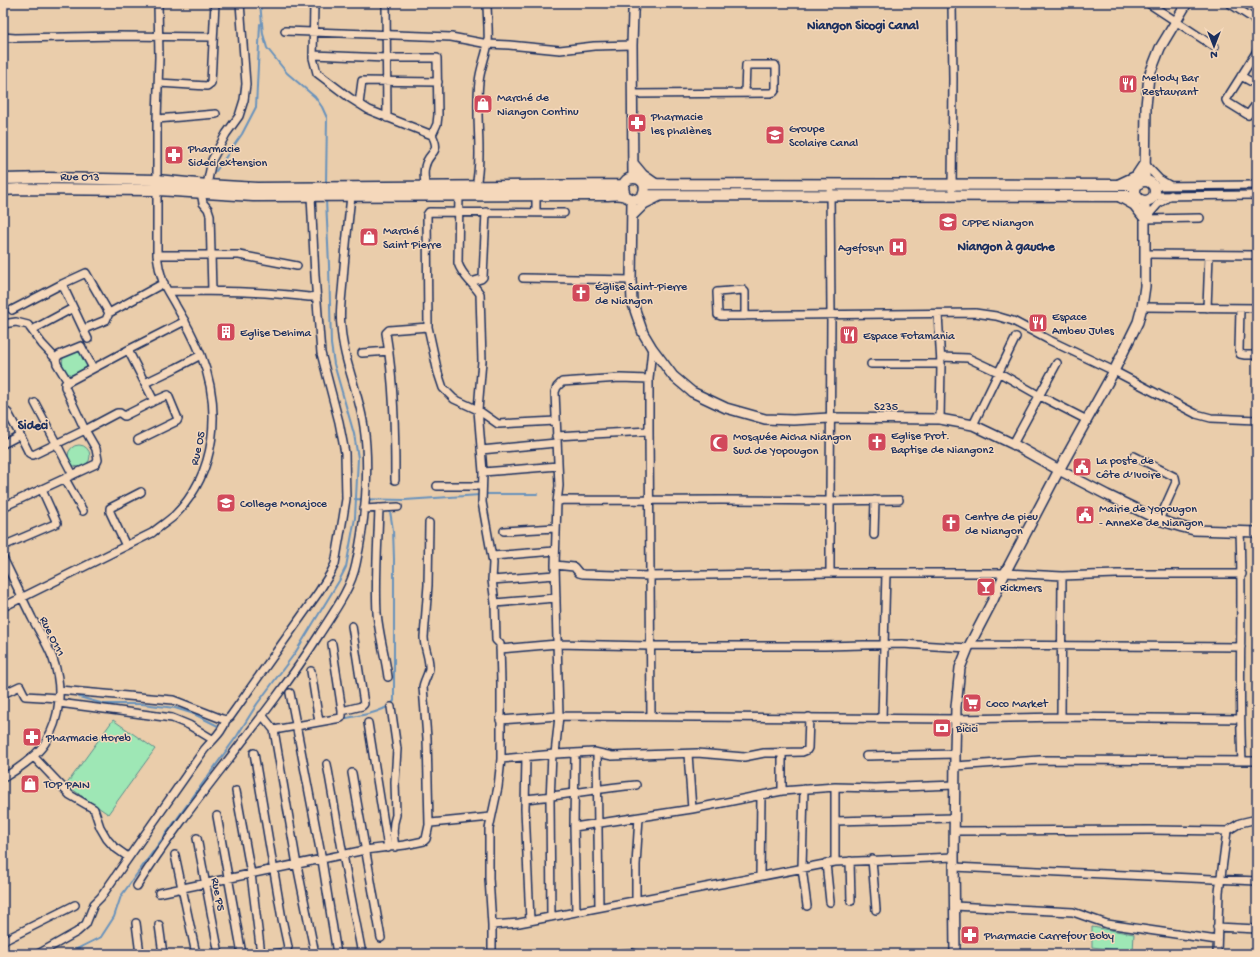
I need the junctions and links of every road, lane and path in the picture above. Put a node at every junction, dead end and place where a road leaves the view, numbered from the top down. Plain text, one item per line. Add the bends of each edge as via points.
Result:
1 (158, 3) edge
2 (215, 3) edge
3 (240, 3) edge
4 (314, 3) edge
5 (386, 3) edge
6 (487, 3) edge
7 (634, 3) edge
8 (952, 3) edge
9 (1148, 3) edge
10 (1187, 3) edge
11 (1229, 3) edge
12 (1175, 21) junction
13 (1257, 21) edge
14 (285, 31) dead end
15 (313, 31) junction
16 (387, 34) junction
17 (3, 37) edge
18 (159, 37) junction
19 (213, 37) junction
20 (488, 44) junction
21 (632, 45) junction
22 (1215, 47) dead end
23 (1257, 51) edge
24 (313, 55) junction
25 (386, 58) junction
26 (1241, 76) junction
27 (386, 81) junction
28 (438, 82) junction
29 (159, 83) junction
30 (1257, 85) edge
31 (744, 92) junction
32 (632, 94) junction
33 (1257, 103) edge
34 (359, 104) junction
35 (216, 114) dead end
36 (386, 118) junction
37 (157, 119) junction
38 (432, 135) junction
39 (633, 163) junction
40 (1144, 163) junction
41 (633, 178) junction
42 (3, 179) edge
43 (644, 184) junction
44 (656, 184) junction
45 (158, 185) junction
46 (1117, 185) junction
47 (1253, 185) edge
48 (425, 186) junction
49 (476, 186) junction
50 (1169, 186) junction
51 (204, 189) junction
52 (3, 190) edge
53 (830, 190) junction
54 (952, 190) junction
55 (459, 191) junction
56 (1140, 191) junction
57 (1154, 191) junction
58 (335, 192) junction
59 (317, 193) junction
60 (627, 193) junction
61 (536, 195) junction
62 (643, 195) junction
63 (663, 195) junction
64 (1171, 195) junction
65 (1253, 195) edge
66 (351, 196) junction
67 (1118, 196) junction
68 (460, 212) junction
69 (486, 212) junction
70 (536, 212) junction
71 (564, 213) dead end
72 (633, 215) junction
73 (1200, 218) dead end
74 (1145, 219) junction
75 (1146, 254) junction
76 (157, 255) junction
77 (211, 255) junction
78 (1209, 255) junction
79 (1257, 255) edge
80 (297, 266) dead end
81 (523, 278) dead end
82 (631, 280) junction
83 (471, 282) junction
84 (164, 283) junction
85 (62, 284) junction
86 (168, 290) junction
87 (212, 291) junction
88 (316, 296) junction
89 (1142, 307) junction
90 (73, 308) junction
91 (1207, 308) junction
92 (1240, 308) junction
93 (1257, 308) edge
94 (12, 310) dead end
95 (109, 313) junction
96 (831, 314) junction
97 (938, 314) junction
98 (745, 316) junction
99 (185, 322) junction
100 (3, 324) edge
101 (428, 327) junction
102 (32, 330) junction
103 (84, 330) junction
104 (1016, 337) dead end
105 (88, 339) dead end
106 (652, 348) junction
107 (128, 350) junction
108 (389, 351) junction
109 (362, 353) dead end
110 (200, 355) junction
111 (1257, 355) edge
112 (56, 359) junction
113 (941, 360) junction
114 (1057, 363) dead end
115 (871, 364) dead end
116 (92, 368) junction
117 (1114, 371) junction
118 (998, 372) junction
119 (649, 378) junction
120 (68, 382) junction
121 (145, 383) junction
122 (1040, 396) junction
123 (154, 401) junction
124 (35, 403) dead end
125 (3, 409) edge
126 (478, 410) junction
127 (830, 418) junction
128 (940, 418) junction
129 (1087, 420) junction
130 (1257, 420) edge
131 (556, 421) junction
132 (974, 425) junction
133 (85, 430) junction
134 (649, 431) junction
135 (20, 435) junction
136 (138, 440) dead end
137 (556, 440) junction
138 (3, 444) edge
139 (57, 444) junction
140 (1014, 444) junction
141 (481, 450) junction
142 (1134, 456) dead end
143 (558, 466) junction
144 (1059, 470) junction
145 (482, 472) junction
146 (73, 475) junction
147 (65, 479) junction
148 (395, 480) dead end
149 (437, 486) dead end
150 (42, 490) junction
151 (142, 492) dead end
152 (482, 492) junction
153 (875, 500) junction
154 (899, 500) dead end
155 (649, 501) junction
156 (830, 501) junction
157 (557, 502) junction
158 (3, 507) edge
159 (398, 507) dead end
160 (364, 508) junction
161 (379, 508) junction
162 (83, 511) dead end
163 (1159, 520) junction
164 (429, 523) dead end
165 (555, 528) junction
166 (504, 531) dead end
167 (1240, 532) junction
168 (1257, 532) edge
169 (874, 535) dead end
170 (3, 546) edge
171 (126, 546) junction
172 (555, 551) junction
173 (492, 556) junction
174 (3, 558) edge
175 (555, 565) junction
176 (830, 573) junction
177 (886, 573) junction
178 (1005, 573) junction
179 (1242, 574) junction
180 (555, 575) junction
181 (649, 576) junction
182 (1062, 576) junction
183 (492, 580) junction
184 (22, 597) junction
185 (556, 598) junction
186 (495, 603) junction
187 (3, 607) edge
188 (352, 626) dead end
189 (332, 644) dead end
190 (557, 644) junction
191 (883, 645) junction
192 (649, 646) junction
193 (969, 646) junction
194 (1062, 646) junction
195 (1241, 647) junction
196 (500, 649) junction
197 (311, 671) dead end
198 (388, 677) dead end
199 (290, 693) dead end
200 (3, 694) edge
201 (59, 697) junction
202 (391, 707) dead end
203 (342, 711) junction
204 (262, 715) junction
205 (559, 716) junction
206 (651, 716) junction
207 (810, 717) junction
208 (1061, 717) junction
209 (882, 718) junction
210 (956, 719) junction
211 (1240, 719) junction
212 (226, 720) junction
213 (500, 720) junction
214 (319, 722) junction
215 (368, 723) dead end
216 (296, 726) junction
217 (274, 730) junction
218 (212, 739) junction
219 (782, 752) junction
220 (254, 753) dead end
221 (575, 753) junction
222 (598, 753) junction
223 (554, 754) junction
224 (688, 754) junction
225 (955, 754) junction
226 (33, 756) junction
227 (526, 756) junction
228 (866, 756) dead end
229 (501, 759) junction
230 (1242, 761) junction
231 (1257, 761) edge
232 (327, 764) dead end
233 (955, 766) junction
234 (352, 773) dead end
235 (3, 778) edge
236 (636, 785) dead end
237 (955, 785) junction
238 (835, 787) junction
239 (598, 789) junction
240 (804, 789) junction
241 (236, 790) dead end
242 (782, 791) junction
243 (575, 792) junction
244 (761, 796) junction
245 (550, 797) junction
246 (525, 799) junction
247 (692, 809) junction
248 (217, 816) dead end
249 (491, 817) junction
250 (638, 817) junction
251 (954, 818) junction
252 (1257, 819) edge
253 (835, 821) junction
254 (598, 824) junction
255 (429, 825) junction
256 (574, 827) junction
257 (954, 831) junction
258 (1226, 832) junction
259 (197, 838) dead end
260 (391, 847) junction
261 (365, 850) junction
262 (175, 855) dead end
263 (343, 855) junction
264 (954, 857) junction
265 (128, 858) junction
266 (872, 859) junction
267 (322, 860) junction
268 (850, 861) junction
269 (835, 862) junction
270 (826, 863) junction
271 (297, 865) junction
272 (954, 867) junction
273 (802, 868) junction
274 (274, 870) junction
275 (251, 874) junction
276 (760, 875) junction
277 (228, 879) junction
278 (1220, 879) junction
279 (1257, 881) edge
280 (206, 884) junction
281 (137, 886) dead end
282 (181, 889) junction
283 (159, 893) dead end
284 (636, 900) junction
285 (851, 901) dead end
286 (830, 902) dead end
287 (75, 905) dead end
288 (807, 906) dead end
289 (954, 906) junction
290 (598, 907) junction
291 (876, 910) dead end
292 (576, 912) junction
293 (551, 917) junction
294 (530, 921) junction
295 (136, 923) dead end
296 (159, 925) dead end
297 (492, 926) junction
298 (1217, 928) junction
299 (1257, 929) edge
300 (381, 938) dead end
301 (1217, 940) junction
302 (3, 941) edge
303 (38, 954) edge
304 (140, 954) edge
305 (163, 954) edge
306 (196, 954) edge
307 (220, 954) edge
308 (242, 954) edge
309 (261, 954) edge
310 (278, 954) edge
311 (314, 954) edge
312 (338, 954) edge
313 (362, 954) edge
314 (492, 954) edge
315 (620, 954) edge
316 (635, 954) edge
317 (955, 954) edge
318 (1217, 954) edge

1 - 18 street, Rue O5
2 - 19 street
3 - 51 street via 246,84 244,100 239,116 212,160
4 - 15 street
5 - 16 street
6 - 20 street
7 - 21 street
8 - 54 street
9 - 12 street
10 - 12 street
11 - 13 street
12 - 22 street
12 - 40 street via 1160,48 1149,76
14 - 15 street
15 - 16 street
15 - 24 street
16 - 20 street via 457,38
16 - 25 street
17 - 18 street
18 - 19 street
18 - 29 street, Rue O5
19 - 29 street via 209,85
20 - 21 street via 560,50
20 - 49 street via 479,82 480,170
21 - 32 street
23 - 26 street
24 - 25 street
24 - 34 street via 317,73
25 - 27 street
25 - 28 street via 437,58
26 - 30 street
26 - 33 street via 1227,102 1248,115
27 - 28 street
27 - 34 street via 362,81
27 - 36 street
28 - 38 street via 437,124
29 - 37 street, Rue O5
31 - 31 street via 774,92 775,65 746,65
31 - 32 street
32 - 39 street
34 - 36 street
35 - 37 street
36 - 38 street
37 - 45 street, Rue O5
38 - 48 street via 436,148 425,166
39 - 41 street
39 - 44 street via 643,175
40 - 46 street via 1136,176
40 - 50 street
40 - 56 street
41 - 43 main road
41 - 60 main road via 627,180
42 - 45 main road, Rue O13 via 48,178
43 - 44 main road
43 - 62 main road
44 - 53 main road
45 - 51 main road
45 - 52 main road, Rue O13
45 - 76 street, Rue O5
46 - 54 main road
46 - 56 main road
47 - 50 street
47 - 65 street
48 - 55 main road
48 - 58 main road
49 - 55 main road
49 - 60 main road
50 - 57 street
51 - 59 main road via 257,188
51 - 77 street via 203,203 209,211
53 - 54 main road
53 - 63 main road
53 - 96 street
54 - 67 main road
55 - 61 main road
55 - 66 main road
55 - 68 street
56 - 57 main road via 1148,181
56 - 57 main road via 1148,201
56 - 67 main road
56 - 74 street
57 - 64 street
58 - 59 main road
58 - 66 main road
59 - 88 street
60 - 61 main road
60 - 62 main road via 640,198
60 - 72 street, S235
61 - 70 street
62 - 63 main road
63 - 72 street via 644,204
64 - 65 street
64 - 74 street via 1158,204
66 - 160 street via 340,324 342,343 364,426
67 - 74 street via 1134,205
68 - 69 street
68 - 83 street via 458,263 461,271
68 - 101 street via 428,213
69 - 70 street
69 - 83 street via 483,277
70 - 71 street
72 - 82 street, S235
73 - 74 street
74 - 75 street
75 - 78 street
75 - 89 street
76 - 77 street
76 - 84 street, Rue O5
77 - 80 street via 239,255
77 - 87 street
78 - 79 street
78 - 91 street
81 - 82 street
82 - 106 street, S235 via 632,301 643,333
83 - 126 street via 480,294 481,310 482,362
84 - 86 street, Rue O5
84 - 95 street
85 - 90 street
85 - 94 street
85 - 95 street via 86,273
86 - 87 street
86 - 99 street, Rue O5
87 - 88 street
88 - 212 street via 321,353 345,453 346,499 336,564 318,593
89 - 91 street
89 - 117 street via 1132,335
90 - 102 street
90 - 103 street
91 - 92 street
92 - 93 street
92 - 111 street via 1238,350 1245,356
95 - 103 street via 106,320
96 - 97 street
96 - 98 street
96 - 127 street
97 - 113 street
97 - 117 street via 975,313 1004,317
98 - 98 street via 745,292 717,292 718,315
99 - 107 street
99 - 110 street, Rue O5
100 - 102 street via 22,322
101 - 108 street via 389,330 386,333
101 - 126 street via 443,388 454,399
102 - 112 street
103 - 105 street
104 - 118 street
106 - 119 street
106 - 127 street, S235 via 673,376 692,392 726,408 765,419
107 - 116 street
107 - 121 street
108 - 109 street
108 - 148 street
110 - 121 street
110 - 171 street, Rue O5 via 209,386 213,424 212,445 203,474 174,516 152,533
112 - 116 street via 59,355 81,346
112 - 120 street
113 - 115 street
113 - 118 street via 968,358
113 - 128 street
114 - 122 street
116 - 120 street
117 - 129 street
117 - 130 street via 1196,414 1211,418
118 - 122 street
118 - 132 street
119 - 131 street via 562,382 555,392
119 - 134 street
120 - 133 street via 64,384 65,387
121 - 123 street
122 - 129 street
122 - 140 street
123 - 133 street via 124,416 117,413
123 - 136 street via 168,395 177,421
124 - 139 street
125 - 135 street
126 - 131 street via 498,424
126 - 141 street
127 - 128 street, S235
127 - 156 street
128 - 132 street, S235
129 - 144 street
131 - 137 street
132 - 140 street, S235
133 - 139 street
133 - 146 street via 96,449 98,460 96,464
134 - 137 street
134 - 155 street
135 - 138 street
135 - 139 street via 33,455
137 - 141 street
137 - 143 street
139 - 146 street
140 - 144 street, S235
141 - 145 street
142 - 163 street via 1176,479
143 - 145 street
143 - 157 street
144 - 163 street, S235
144 - 178 street
145 - 152 street
146 - 147 street
147 - 150 street
147 - 162 street
149 - 152 street
150 - 158 street
150 - 170 street via 57,523
151 - 171 street via 110,508
152 - 173 street via 485,527
153 - 154 street
153 - 156 street
153 - 169 street
155 - 156 street
155 - 157 street
155 - 181 street
156 - 176 street
157 - 165 street
159 - 161 street
160 - 161 street
160 - 204 street via 353,575 310,648
161 - 198 street via 377,612
163 - 167 street, S235 via 1194,530
164 - 255 street via 424,643 430,667 422,687 427,738
165 - 166 street
165 - 172 street
167 - 168 street, S235
167 - 179 street
171 - 184 street, Rue O5
172 - 173 street
172 - 175 street
173 - 183 street
174 - 184 street, Rue O111
175 - 180 street
175 - 181 street via 574,567 583,574
176 - 177 street
176 - 181 street
177 - 178 street
177 - 191 street
178 - 182 street
178 - 193 street
179 - 182 street
179 - 195 street
180 - 183 street
180 - 185 street
181 - 192 street
182 - 194 street
183 - 186 street
184 - 187 street, Rue O5
184 - 201 street, Rue O111 via 52,657
185 - 186 street
185 - 190 street
186 - 196 street via 496,640 500,644
188 - 203 street via 364,704
189 - 203 street
190 - 192 street
190 - 196 street
190 - 205 street
191 - 192 street
191 - 193 street
191 - 209 street
192 - 206 street
193 - 194 street
193 - 210 street via 960,668
194 - 195 street
194 - 208 street
195 - 211 street
196 - 213 street
197 - 214 street
199 - 216 street
200 - 201 street via 20,686 25,696
201 - 212 street via 173,700
201 - 218 street via 172,718
201 - 226 street, Rue O111 via 58,710 50,732 44,744
202 - 260 street via 397,749 396,816
203 - 214 street via 341,718
204 - 217 street
204 - 281 street via 169,837
205 - 206 street
205 - 213 street
205 - 223 street
206 - 207 street
207 - 209 street
207 - 219 street via 807,750
208 - 210 street
208 - 211 street
209 - 210 street
210 - 225 street
211 - 230 street
212 - 218 street via 224,728
213 - 229 street
214 - 216 street
215 - 260 street
216 - 217 street
216 - 267 street
217 - 271 street
218 - 265 street
219 - 224 street via 744,757
219 - 242 street
220 - 274 street
221 - 222 street
221 - 223 street
221 - 243 street
222 - 224 street via 612,756
222 - 239 street
223 - 227 street
223 - 245 street
224 - 247 street
225 - 228 street
225 - 233 street
226 - 235 street, Rue O111
226 - 265 street via 70,795 94,809 107,839
227 - 229 street
227 - 246 street
229 - 249 street
230 - 231 street
230 - 233 street via 1040,760
232 - 263 street
233 - 237 street
234 - 261 street
236 - 239 street
237 - 238 street
237 - 251 street
238 - 240 street
238 - 253 street
239 - 243 street
239 - 254 street
240 - 242 street
240 - 273 street
241 - 275 street
242 - 244 street
243 - 245 street
243 - 256 street
244 - 247 street
244 - 276 street
245 - 246 street
245 - 293 street
246 - 294 street
247 - 250 street
248 - 277 street
249 - 255 street via 431,822
249 - 297 street via 489,862
250 - 254 street
250 - 284 street
251 - 253 street
251 - 257 street
252 - 258 street via 1240,823
253 - 269 street
254 - 256 street
254 - 290 street
255 - 260 street via 424,841
256 - 292 street
257 - 258 street
257 - 264 street
258 - 278 street
259 - 280 street, Rue P5
260 - 261 street
261 - 263 street
261 - 300 street
262 - 282 street
263 - 267 street
263 - 313 street
264 - 266 street
264 - 272 street
265 - 303 street via 94,904 86,924 77,932
266 - 268 street
266 - 291 street
267 - 271 street
267 - 312 street
268 - 269 street
268 - 285 street
269 - 270 street
270 - 273 street
270 - 286 street
271 - 274 street
271 - 311 street
272 - 278 street
272 - 289 street
273 - 276 street
273 - 288 street
274 - 275 street
274 - 310 street via 288,947 286,951
275 - 277 street
275 - 309 street
276 - 284 street
277 - 280 street
277 - 308 street
278 - 279 street
278 - 298 street
280 - 282 street
280 - 307 street, Rue P5
282 - 283 street
282 - 306 street
284 - 290 street
287 - 302 street
289 - 301 street via 1073,912 1107,924
289 - 317 street
290 - 292 street
292 - 293 street
293 - 294 street
294 - 297 street
295 - 304 street
296 - 305 street
297 - 314 street
298 - 299 street
298 - 301 street
301 - 318 street
315 - 316 street

